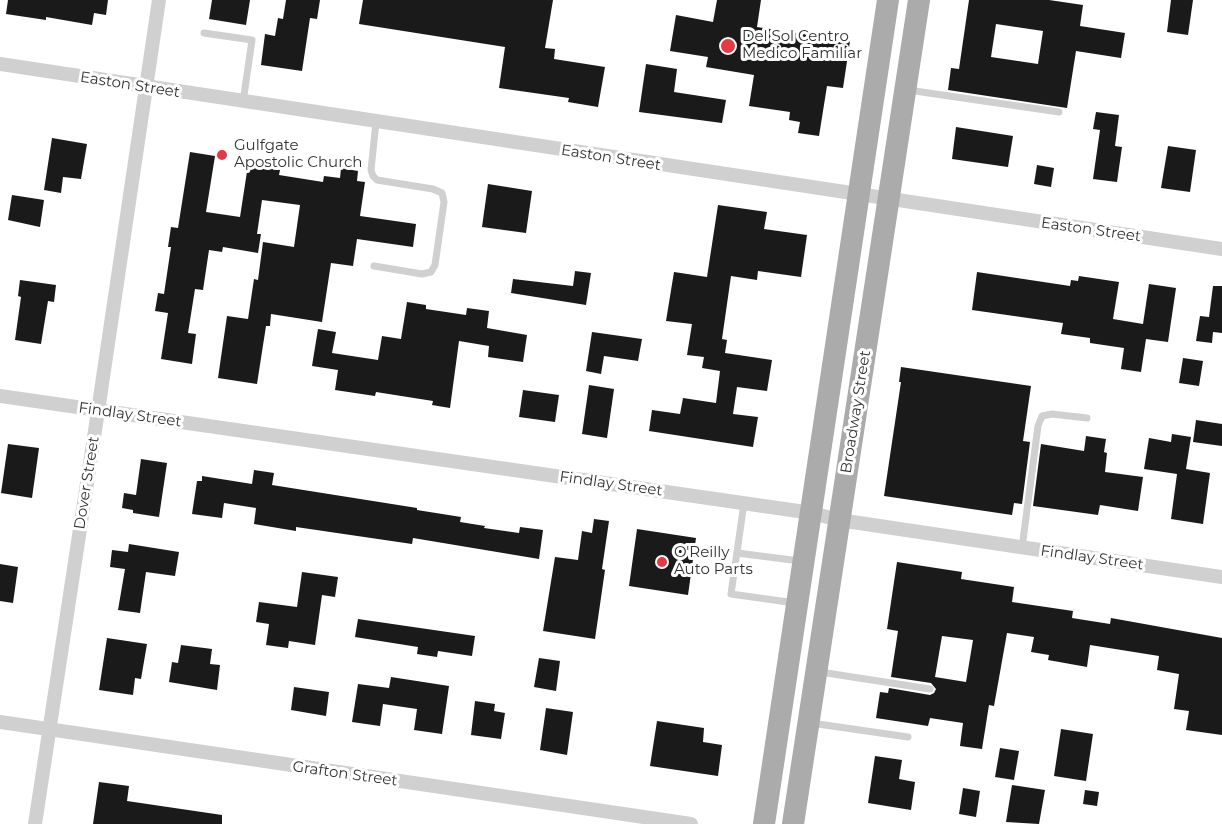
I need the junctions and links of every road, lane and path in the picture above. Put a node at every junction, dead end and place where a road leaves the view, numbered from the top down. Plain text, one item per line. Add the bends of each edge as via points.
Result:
1 (159, 0) edge
2 (888, 0) edge
3 (919, 0) edge
4 (204, 33) dead end
5 (0, 64) edge
6 (147, 88) junction
7 (905, 90) junction
8 (243, 102) junction
9 (1059, 112) dead end
10 (376, 122) junction
11 (860, 195) junction
12 (890, 200) junction
13 (1222, 249) edge
14 (374, 266) dead end
15 (0, 396) edge
16 (98, 411) junction
17 (1088, 418) dead end
18 (744, 503) junction
19 (812, 513) junction
20 (839, 520) junction
21 (1022, 548) junction
22 (737, 553) junction
23 (804, 561) junction
24 (1222, 577) edge
25 (798, 604) junction
26 (816, 672) junction
27 (930, 689) dead end
28 (0, 722) edge
29 (808, 723) junction
30 (49, 730) junction
31 (908, 737) dead end
32 (34, 824) edge
33 (691, 824) edge
34 (764, 824) edge
35 (794, 824) edge

1 - 6 street, Dover Street
2 - 11 main road, Broadway Street
3 - 7 main road, Broadway Street
4 - 8 lane via 252,40
5 - 6 street, Easton Street
6 - 8 street, Easton Street
6 - 16 street, Dover Street
7 - 9 lane
7 - 12 main road, Broadway Street
8 - 10 street, Easton Street
10 - 11 street, Easton Street
10 - 14 lane via 373,176 377,180 433,189 442,193 444,202 435,265 430,272
11 - 12 street, Easton Street
11 - 19 main road, Broadway Street
12 - 13 street, Easton Street
12 - 20 main road, Broadway Street
15 - 16 street, Findlay Street
16 - 18 street, Findlay Street
16 - 30 street, Dover Street
17 - 21 lane via 1042,416
18 - 19 street, Findlay Street
18 - 22 lane
19 - 20 street, Findlay Street
19 - 23 main road, Broadway Street
20 - 21 street, Findlay Street
20 - 26 main road, Broadway Street
21 - 24 street, Findlay Street
22 - 23 lane
22 - 25 lane via 731,594
23 - 25 main road, Broadway Street
25 - 34 main road, Broadway Street
26 - 27 lane
26 - 29 main road, Broadway Street
28 - 30 street, Grafton Street
29 - 31 lane
29 - 35 main road, Broadway Street
30 - 32 street, Dover Street
30 - 33 street, Grafton Street

